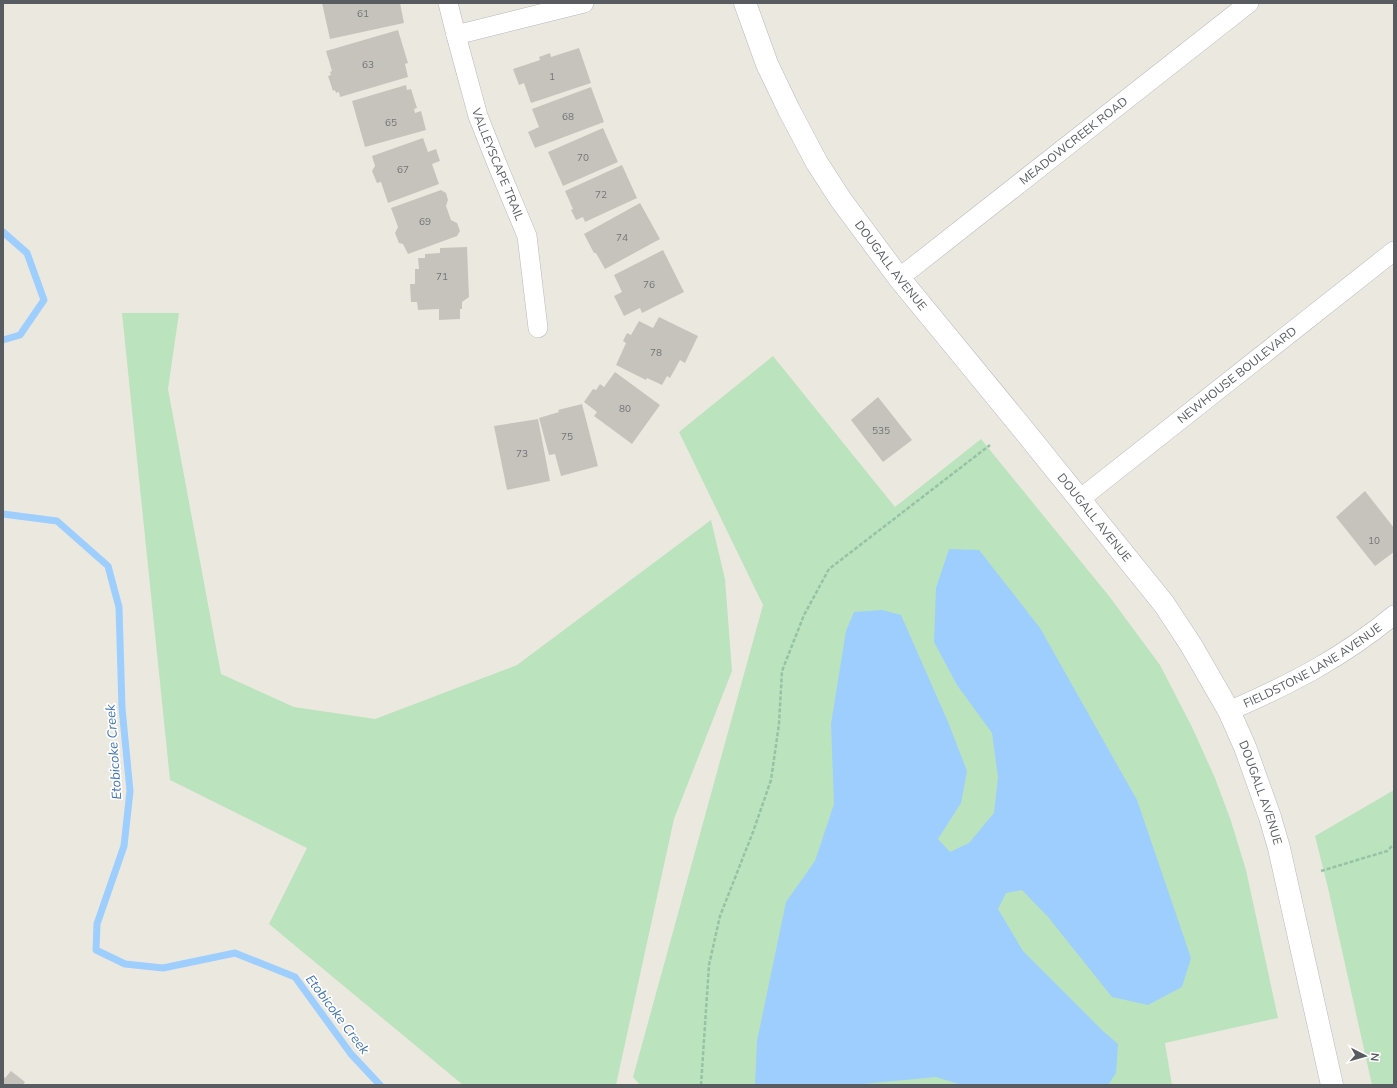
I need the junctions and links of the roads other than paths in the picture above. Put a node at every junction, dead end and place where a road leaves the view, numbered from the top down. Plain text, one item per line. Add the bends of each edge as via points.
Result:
1 (448, 3) edge
2 (584, 3) edge
3 (745, 3) edge
4 (1249, 3) edge
5 (456, 35) junction
6 (1394, 251) edge
7 (899, 278) junction
8 (538, 328) dead end
9 (1080, 499) junction
10 (1394, 615) edge
11 (1229, 712) junction
12 (1332, 1085) edge

1 - 5 street, VALLEYSCAPE TRAIL
2 - 5 street
3 - 7 street, DOUGALL AVENUE via 767,64 817,162 841,200
4 - 7 street, MEADOWCREEK ROAD
5 - 8 street, VALLEYSCAPE TRAIL via 478,116 527,236
6 - 9 street, NEWHOUSE BOULEVARD
7 - 9 street, DOUGALL AVENUE
9 - 11 street, DOUGALL AVENUE via 1164,604 1191,644
10 - 11 street, FIELDSTONE LANE AVENUE via 1341,655 1316,670
11 - 12 street, DOUGALL AVENUE via 1245,747 1279,848

